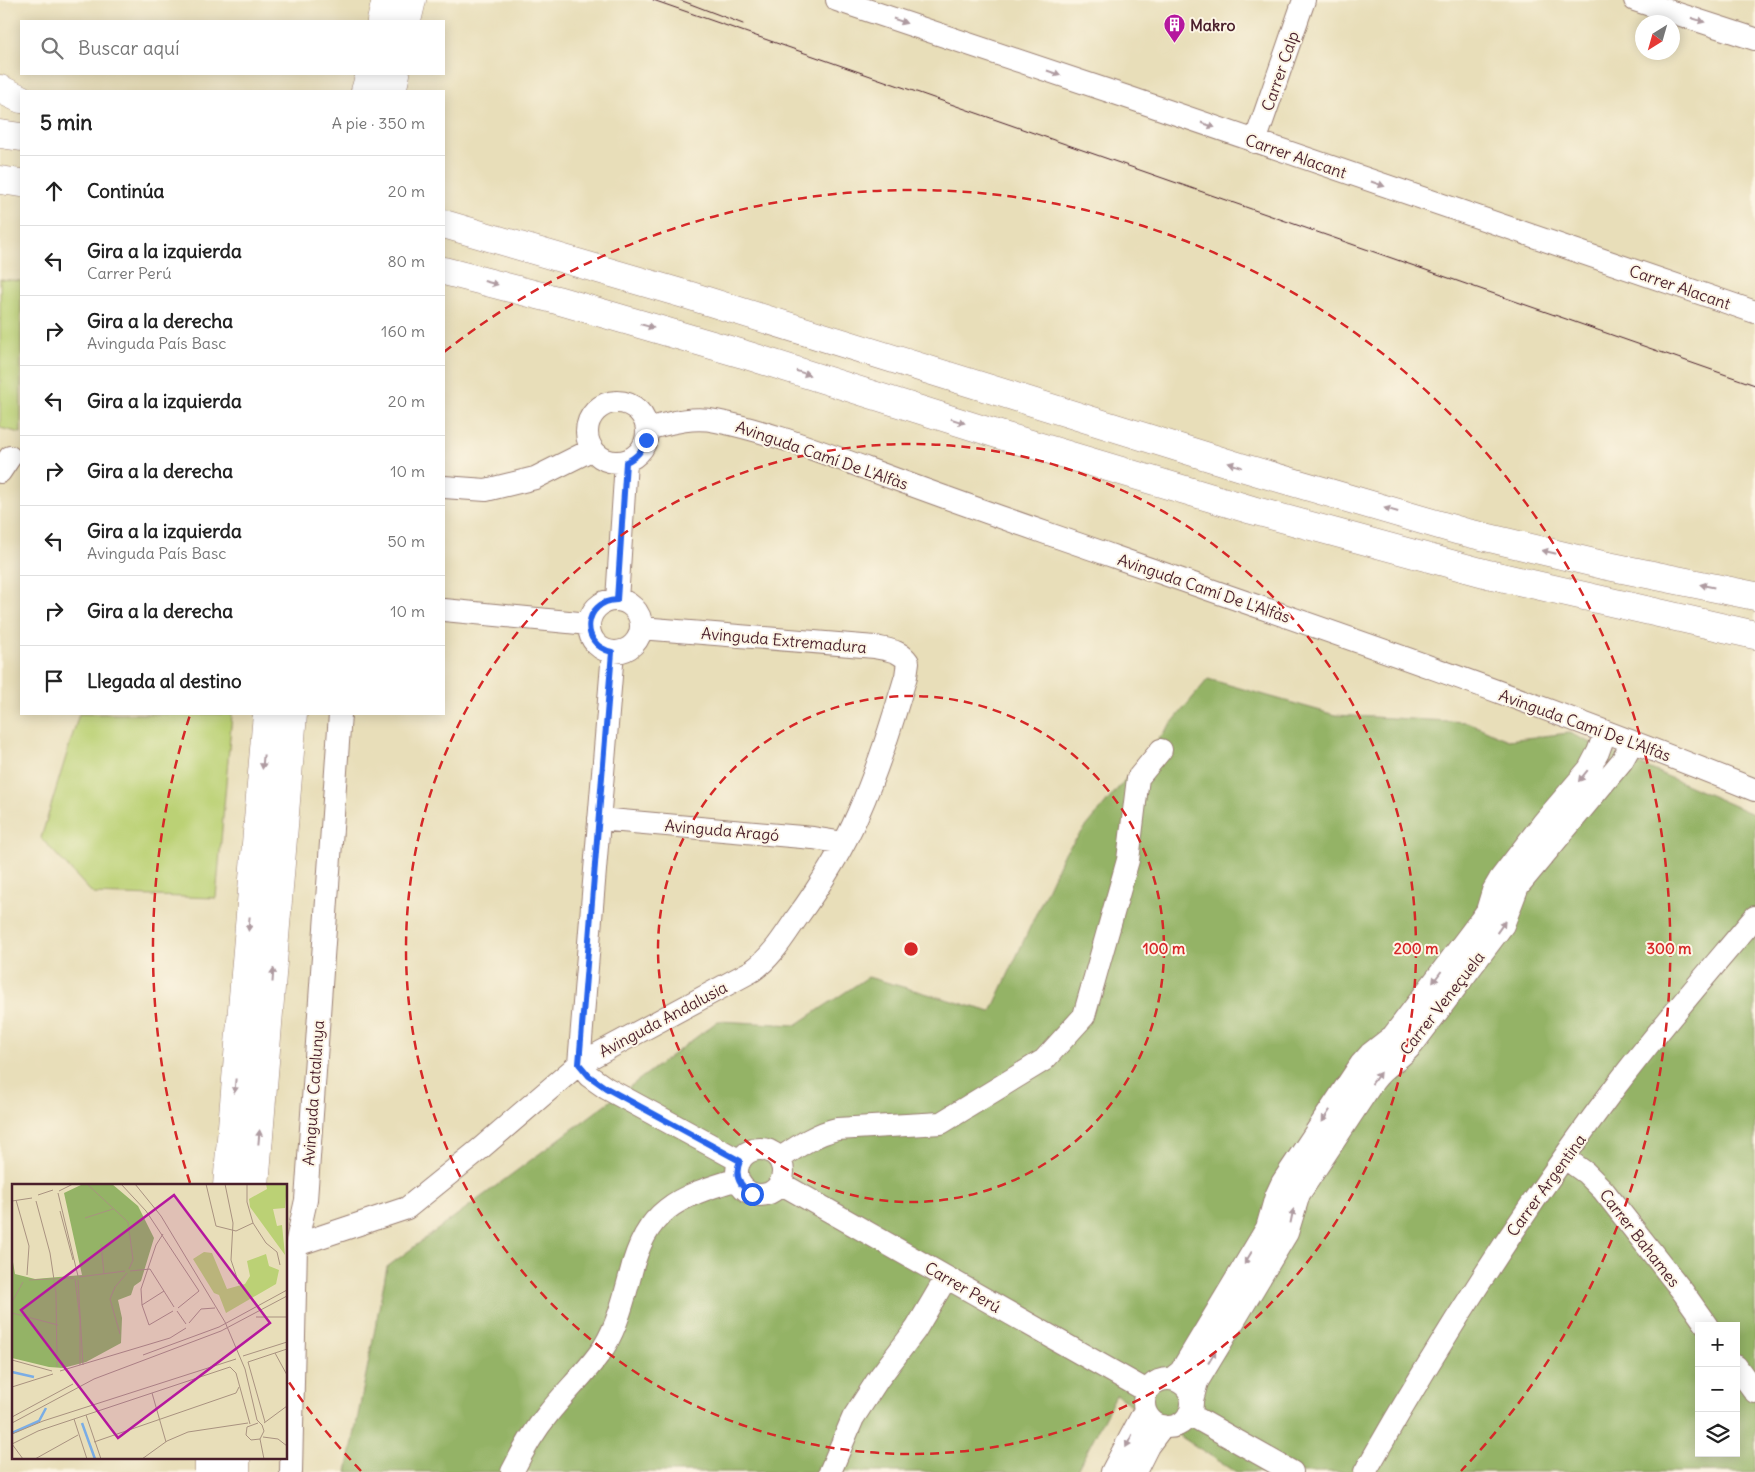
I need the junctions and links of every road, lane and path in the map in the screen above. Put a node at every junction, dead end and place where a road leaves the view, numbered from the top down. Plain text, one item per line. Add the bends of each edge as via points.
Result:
1 (386, 0) edge
2 (412, 0) edge
3 (837, 0) edge
4 (1304, 0) edge
5 (1635, 0) edge
6 (381, 20) edge
7 (407, 20) edge
8 (1755, 39) edge
9 (370, 75) edge
10 (396, 75) edge
11 (0, 89) edge
12 (365, 90) edge
13 (392, 90) edge
14 (20, 99) edge
15 (0, 134) edge
16 (20, 137) edge
17 (1254, 142) junction
18 (0, 182) edge
19 (20, 184) edge
20 (445, 224) edge
21 (445, 270) edge
22 (1755, 312) edge
23 (647, 429) junction
24 (591, 450) junction
25 (626, 462) junction
26 (445, 486) edge
27 (1755, 596) edge
28 (617, 600) junction
29 (445, 610) edge
30 (589, 624) junction
31 (641, 628) junction
32 (1755, 636) edge
33 (612, 652) junction
34 (906, 676) joint
35 (267, 715) edge
36 (293, 715) edge
37 (340, 715) edge
38 (1605, 733) junction
39 (1632, 743) junction
40 (1161, 750) dead end
41 (1755, 790) edge
42 (599, 819) junction
43 (844, 843) junction
44 (1755, 917) edge
45 (579, 1064) junction
46 (1565, 1158) junction
47 (779, 1160) junction
48 (739, 1170) junction
49 (780, 1183) junction
50 (227, 1184) edge
51 (255, 1184) edge
52 (296, 1245) junction
53 (946, 1278) junction
54 (1704, 1322) edge
55 (1737, 1367) edge
56 (1171, 1379) junction
57 (1755, 1392) edge
58 (1146, 1401) junction
59 (1191, 1407) junction
60 (1163, 1426) junction
61 (291, 1472) edge
62 (512, 1472) edge
63 (830, 1472) edge
64 (1112, 1472) edge
65 (1134, 1472) edge
66 (1292, 1472) edge
67 (1365, 1472) edge

1 - 6 main road
2 - 7 main road
3 -> 17 street, Carrer Alacant
4 - 17 street, Carrer Calp
5 -> 8 street
9 - 12 main road
10 - 13 main road
11 - 14 main road
15 - 16 main road
17 -> 22 street, Carrer Alacant
18 - 19 main road
27 -> 20 main road via 1603,565 1460,530 1241,467 691,296
21 -> 32 main road via 743,354 1252,510 1488,574
23 - 24 street via 639,411 631,405 616,402 601,406 588,420 587,441
23 - 25 street via 643,449
23 - 38 street, Avinguda Camí De L'Alfàs via 690,419 715,420 756,430 1322,628
24 - 25 street via 607,462
24 - 26 street via 535,478 486,490
25 - 28 street
28 - 30 street via 599,605 593,611
28 - 31 street via 624,601 638,612
29 - 30 street
30 - 33 street via 595,644
31 - 33 street via 634,645 627,650
31 - 34 street, Avinguda Extremadura via 892,650 902,654 908,662
33 - 42 street
34 - 43 street, Avinguda Andalusia via 877,768
35 -> 50 main road
51 -> 36 main road
37 - 52 street, Avinguda Catalunya via 306,1200
38 - 39 street, Avinguda Camí De L'Alfàs
38 -> 56 street, Carrer Veneçuela via 1589,769 1504,873 1480,922 1389,1041 1370,1054 1352,1076 1282,1183 1267,1228 1180,1371
39 - 41 street, Avinguda Camí De L'Alfàs
59 -> 39 street, Carrer Veneçuela via 1197,1382 1287,1233 1299,1194 1373,1082 1413,1044 1503,925 1518,886 1622,761
40 - 47 street via 1138,778 1128,860 1084,1016 1044,1060 941,1123 828,1131
42 - 43 street, Avinguda Aragó
42 - 45 street
43 - 45 street, Avinguda Andalusia via 806,905 761,965
44 - 46 street, Carrer Argentina via 1667,1022
45 - 48 street via 606,1088
45 - 52 street, Avinguda Andalusia via 407,1208
46 - 54 street, Carrer Bahames via 1604,1190
46 - 67 street, Carrer Argentina via 1463,1306
47 - 48 street via 771,1152 756,1149 749,1152
47 - 49 street via 783,1171
48 - 49 street via 745,1190 752,1194 774,1191
48 - 62 street via 686,1196 654,1221 634,1257 626,1291 604,1346 547,1416
49 - 53 street, Carrer Perú
52 - 61 street, Avinguda Catalunya
53 - 58 street, Carrer Perú
53 - 63 street via 916,1330 853,1418
55 - 57 street
56 - 58 street via 1156,1382
56 - 59 street via 1189,1392
58 - 60 street via 1148,1417
58 -> 64 street
59 - 60 street via 1185,1420 1178,1425
59 - 66 street
60 - 65 street

